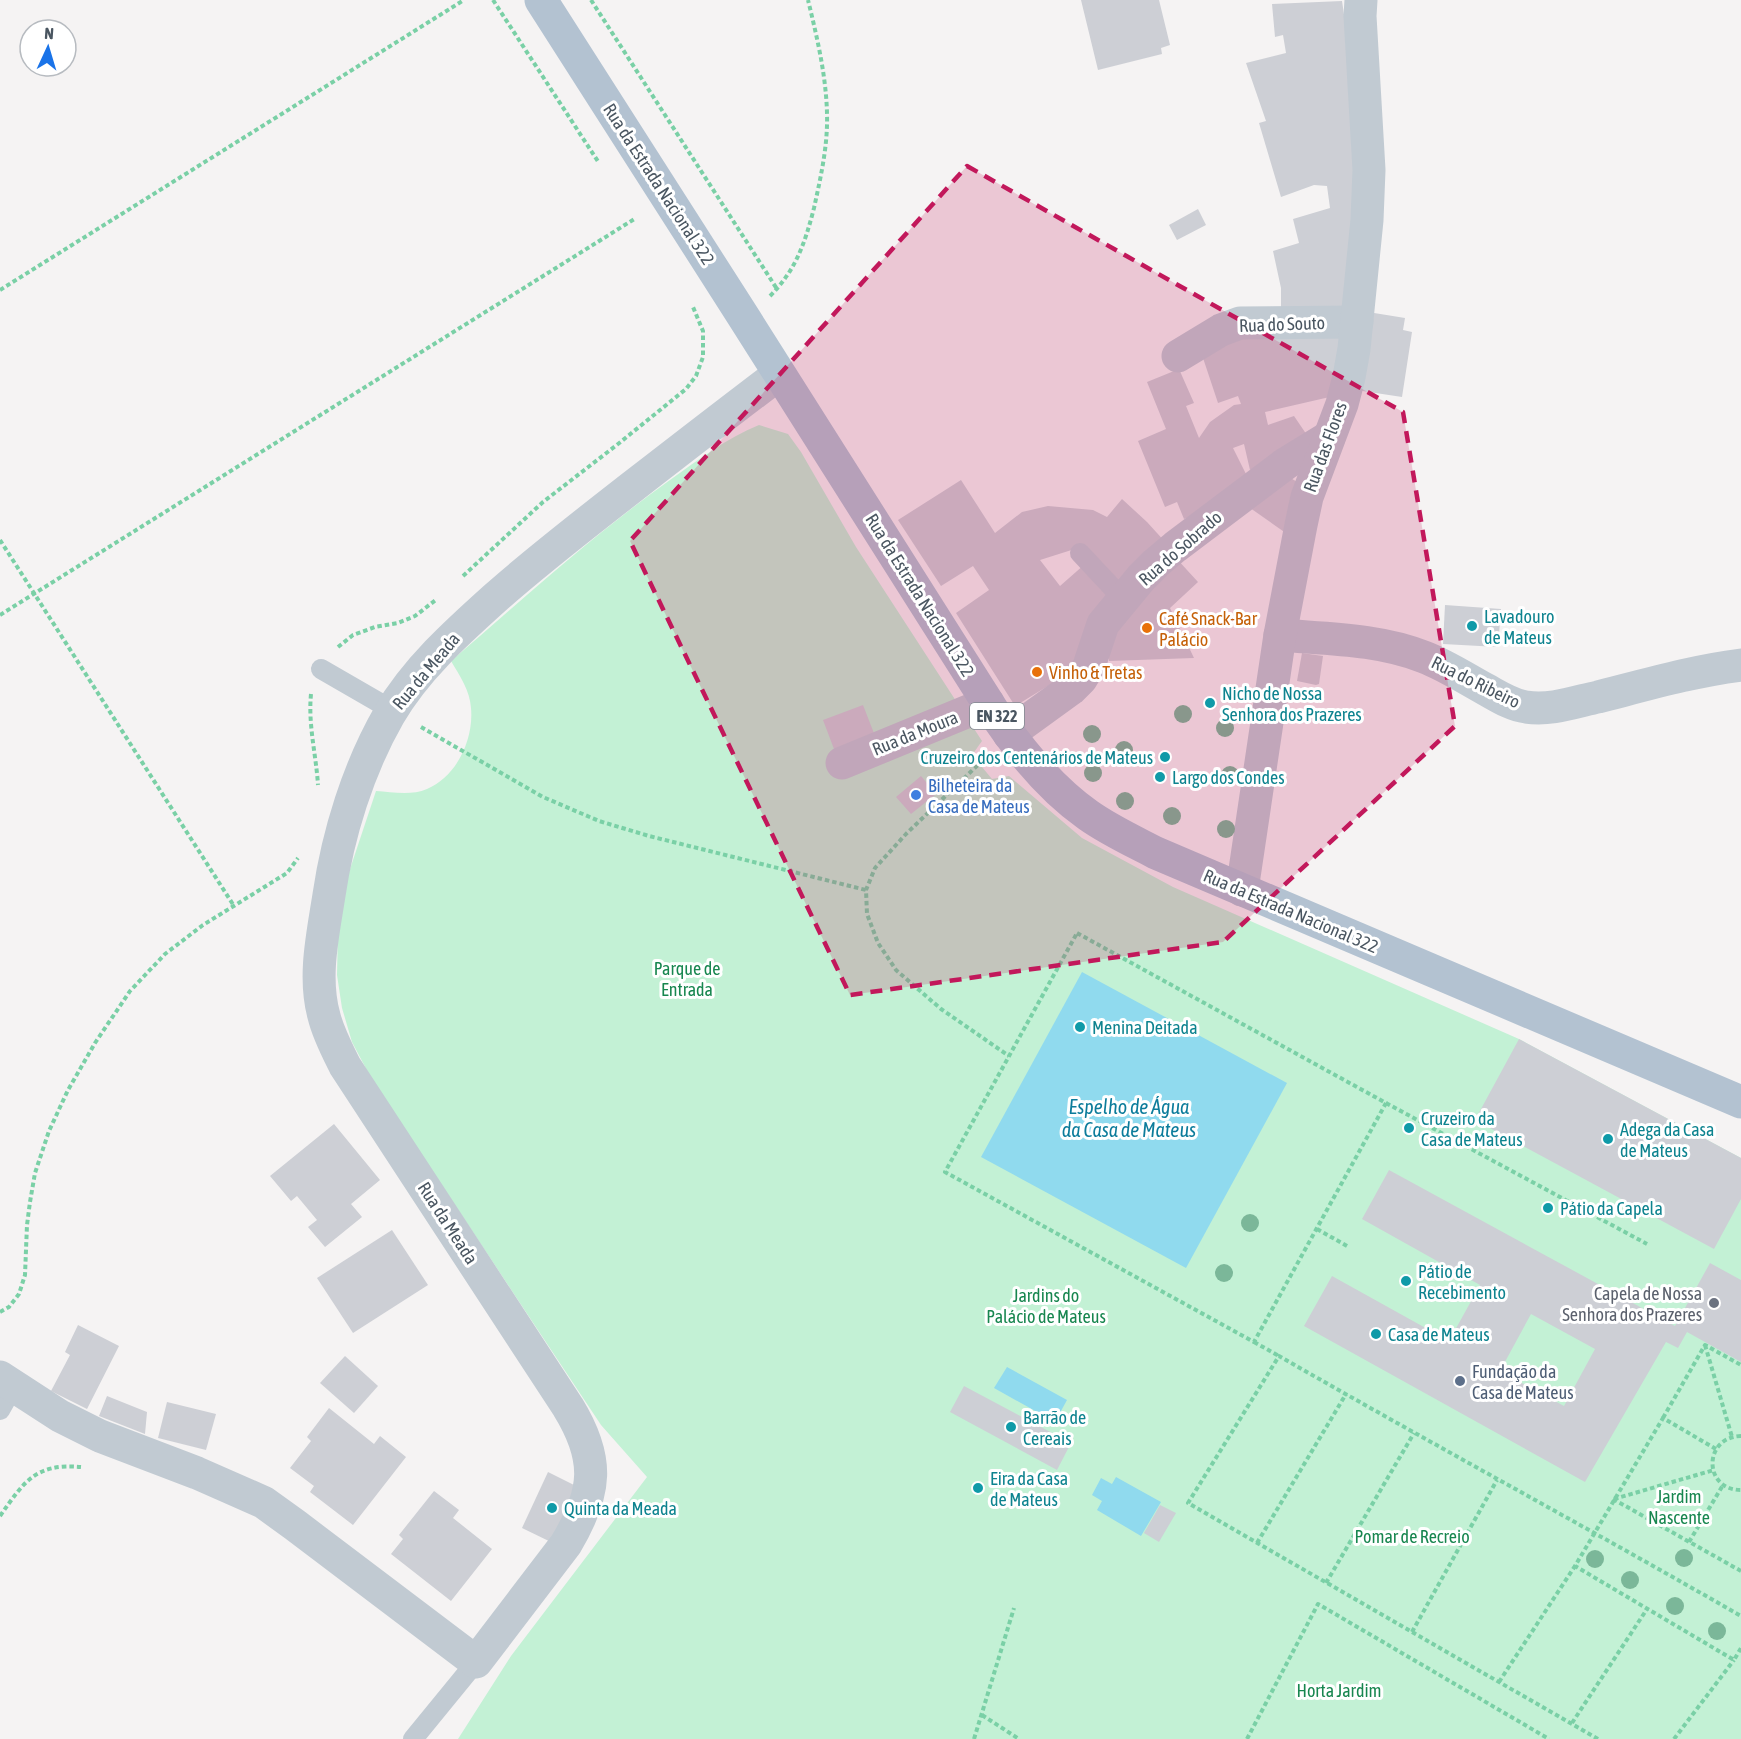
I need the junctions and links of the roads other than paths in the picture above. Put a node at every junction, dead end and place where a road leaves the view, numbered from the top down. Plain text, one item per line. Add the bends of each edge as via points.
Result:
1 (541, 0) edge
2 (1361, 0) edge
3 (1357, 322) junction
4 (1178, 356) dead end
5 (779, 374) junction
6 (1329, 438) junction
7 (1080, 553) dead end
8 (1124, 599) junction
9 (1280, 635) junction
10 (1741, 664) edge
11 (321, 669) road end
12 (988, 703) junction
13 (392, 710) junction
14 (1010, 734) junction
15 (842, 763) dead end
16 (1242, 890) junction
17 (1741, 1102) edge
18 (4, 1391) edge
19 (476, 1662) junction
20 (413, 1739) edge

1 - 5 main road, Rua da Estrada Nacional 322 / EN 322
2 - 3 street, Rua das Flores via 1368,170
3 - 4 street, Rua do Souto via 1240,323 1227,326
3 - 6 street, Rua das Flores via 1349,377
5 - 12 main road, Rua da Estrada Nacional 322 / EN 322
5 - 13 street, Rua da Meada via 518,578 440,650
6 - 8 street, Rua do Sobrado via 1293,458 1175,547
6 - 9 street, Rua das Flores via 1307,497
7 - 8 lane
8 - 14 street, Rua do Sobrado via 1103,624 1081,679
9 - 10 street, Rua do Ribeiro via 1404,649 1526,707 1575,702
9 - 16 street, Rua das Flores
11 - 13 lane
12 - 14 main road, Rua da Estrada Nacional 322 / EN 322
12 - 15 street, Rua da Moura
13 - 19 street, Rua da Meada via 351,802 335,859 320,950 323,1015 345,1066 576,1419 591,1459 587,1501 574,1531
14 - 16 main road, Rua da Estrada Nacional 322 / EN 322 via 1046,777 1089,816 1156,853
16 - 17 main road, Rua da Estrada Nacional 322 / EN 322
18 - 19 street via 100,1436 262,1502
19 - 20 lane

